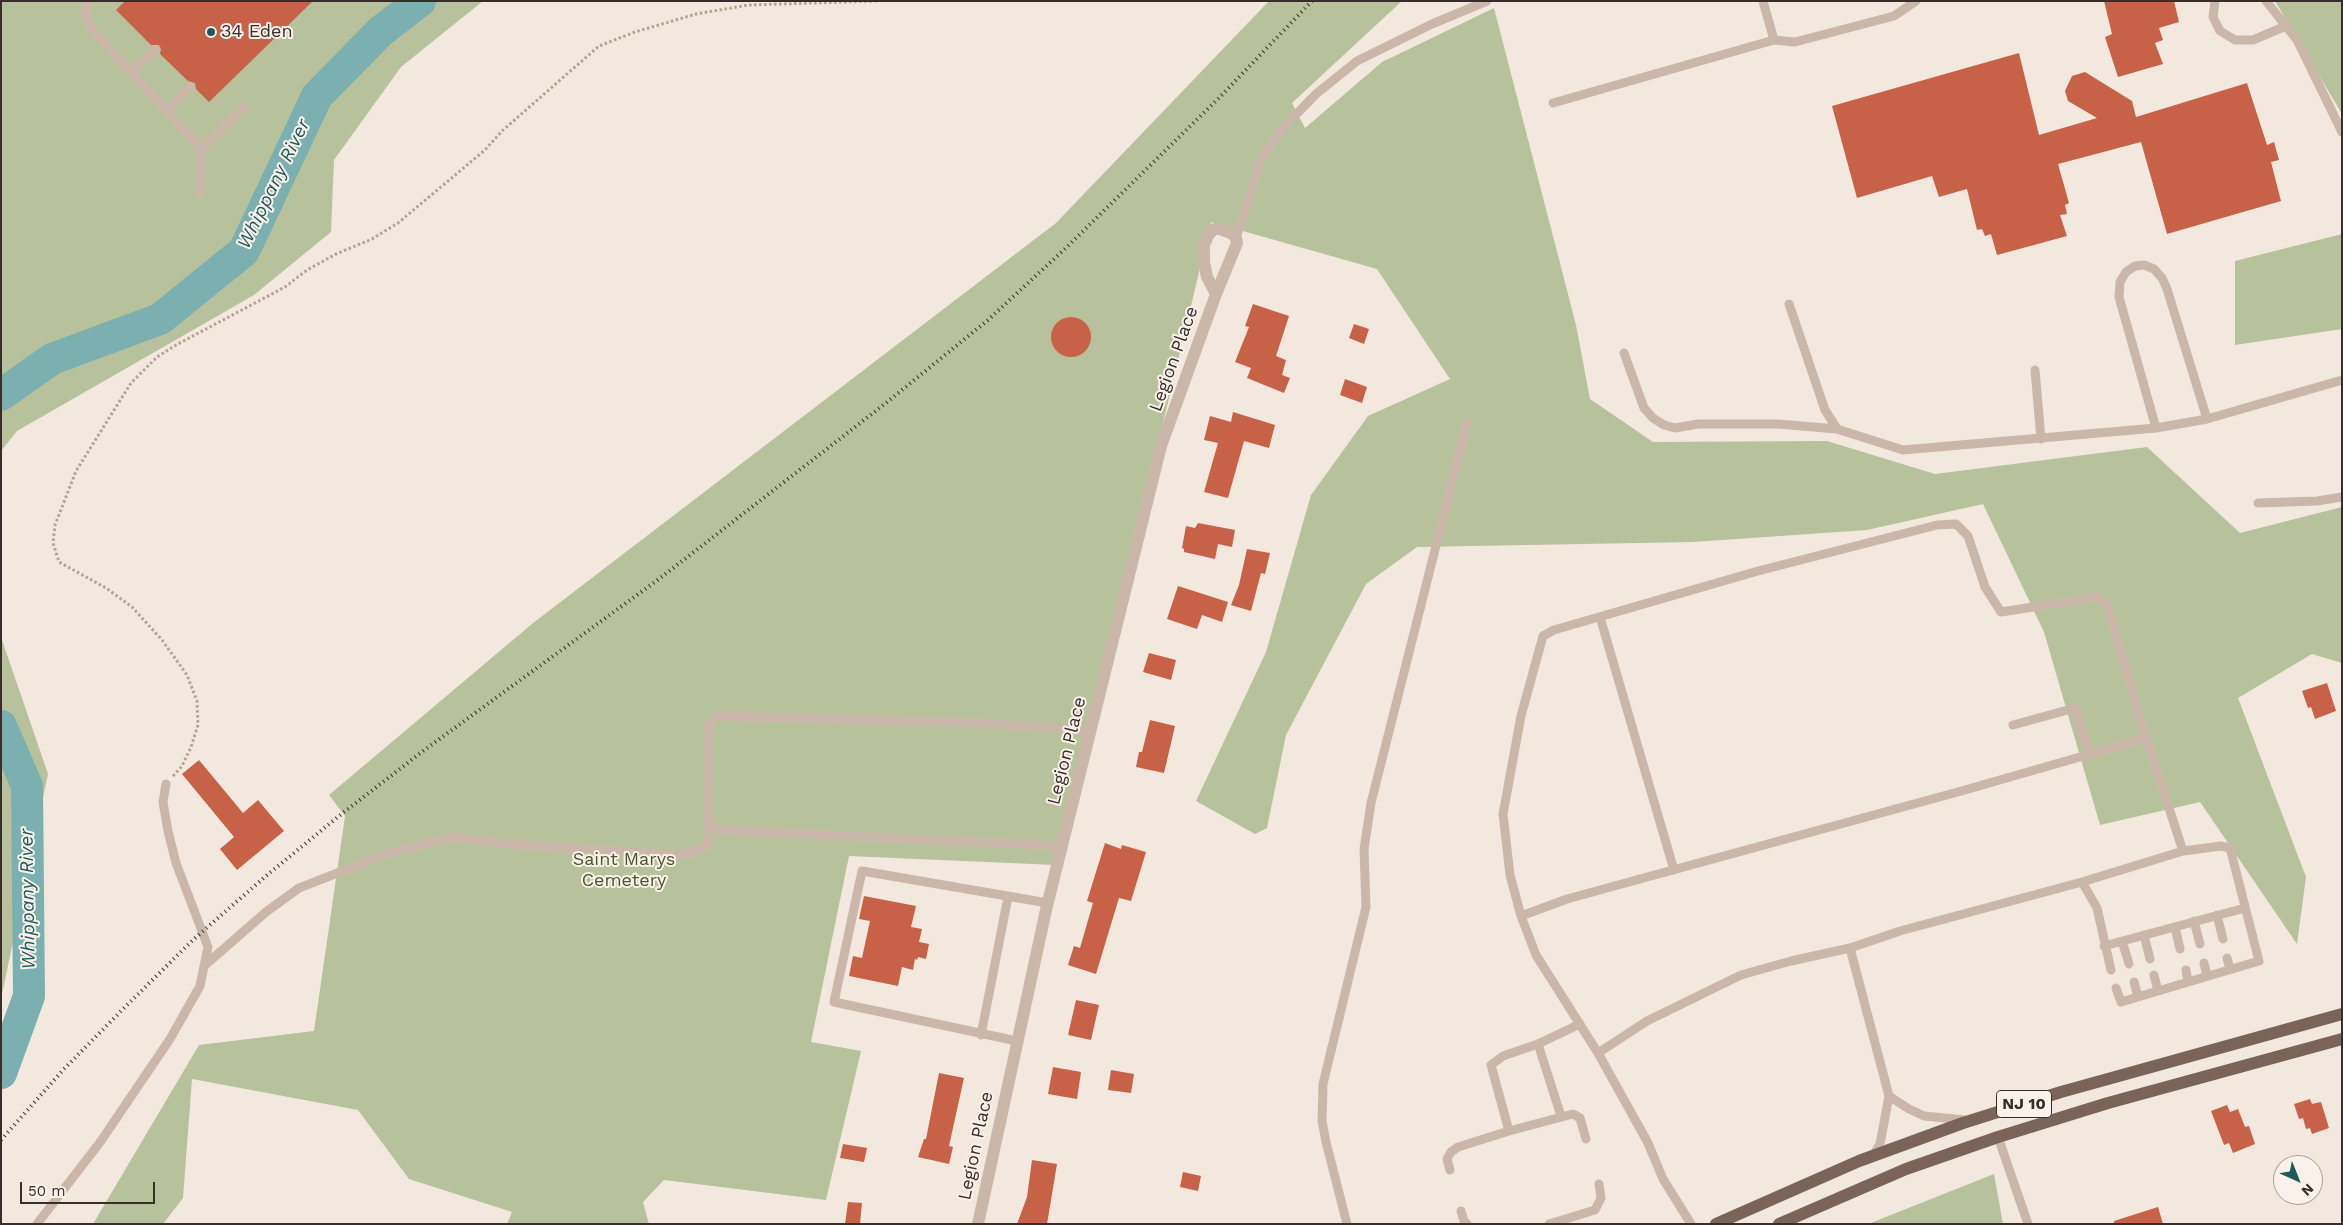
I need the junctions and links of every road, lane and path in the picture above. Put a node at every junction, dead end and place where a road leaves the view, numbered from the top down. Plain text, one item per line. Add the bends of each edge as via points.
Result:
1 (88, 1) edge
2 (877, 1) edge
3 (1487, 1) edge
4 (1763, 1) edge
5 (1916, 1) edge
6 (2215, 1) edge
7 (2266, 1) edge
8 (2286, 26) junction
9 (1774, 40) junction
10 (155, 50) dead end
11 (131, 73) junction
12 (190, 87) dead end
13 (1553, 103) dead end
14 (243, 108) dead end
15 (166, 111) junction
16 (2342, 132) edge
17 (201, 149) junction
18 (200, 193) dead end
19 (1236, 238) junction
20 (1216, 294) junction
21 (1789, 304) dead end
22 (1624, 353) dead end
23 (2035, 370) dead end
24 (2342, 380) edge
25 (2207, 419) junction
26 (1467, 424) dead end
27 (1837, 428) junction
28 (2156, 428) junction
29 (2041, 439) junction
30 (2342, 497) edge
31 (2258, 503) dead end
32 (1600, 617) junction
33 (2012, 725) dead end
34 (1090, 731) junction
35 (2146, 738) junction
36 (2089, 753) junction
37 (166, 784) joint
38 (708, 825) junction
39 (1062, 846) junction
40 (2183, 851) junction
41 (1674, 870) junction
42 (2082, 882) junction
43 (1008, 897) junction
44 (1048, 903) junction
45 (2245, 908) junction
46 (2217, 915) junction
47 (1521, 916) junction
48 (2194, 922) junction
49 (2175, 927) junction
50 (2144, 935) junction
51 (2223, 939) dead end
52 (2122, 941) junction
53 (2200, 944) dead end
54 (2104, 946) junction
55 (1850, 948) junction
56 (2180, 949) dead end
57 (2227, 958) dead end
58 (2150, 959) dead end
59 (2204, 963) dead end
60 (2129, 964) dead end
61 (204, 966) junction
62 (2230, 969) junction
63 (2111, 970) dead end
64 (2186, 970) dead end
65 (2154, 975) dead end
66 (2207, 976) junction
67 (2134, 982) dead end
68 (2188, 982) junction
69 (2116, 988) dead end
70 (2158, 991) junction
71 (2138, 996) junction
72 (2342, 1014) edge
73 (1580, 1024) junction
74 (981, 1035) junction
75 (2342, 1039) edge
76 (1017, 1041) junction
77 (1538, 1044) junction
78 (1598, 1053) junction
79 (1889, 1096) junction
80 (1561, 1116) junction
81 (1971, 1120) junction
82 (1509, 1131) junction
83 (1998, 1137) junction
84 (1586, 1139) dead end
85 (1873, 1156) junction
86 (1450, 1170) dead end
87 (1599, 1184) dead end
88 (1461, 1211) dead end
89 (37, 1224) edge
90 (978, 1224) edge
91 (1347, 1224) edge
92 (1467, 1224) edge
93 (1549, 1224) edge
94 (1691, 1224) edge
95 (1716, 1224) edge
96 (1778, 1224) edge
97 (2028, 1224) edge

1 - 11 lane via 86,14 91,28
2 - 37 path via 750,5 725,9 696,14 599,46 502,131 485,150 398,223 176,344 157,357 131,383 76,471 55,525 53,544 60,562 132,607 162,640 187,675 197,701 198,725 182,766
3 - 19 lane via 1357,61 1316,94 1281,130 1261,160
4 - 9 lane
5 - 9 lane via 1894,16 1795,42
6 - 8 lane via 2213,17 2216,24 2220,31 2235,40 2253,40
7 - 8 lane
8 - 16 lane via 2297,40
9 - 13 lane
10 - 11 lane
11 - 15 lane
12 - 15 lane
14 - 17 lane
15 - 17 lane
17 - 18 lane
19 - 20 street, Legion Place via 1236,251
19 - 20 street, Legion Place via 1220,229 1214,230 1204,245 1207,278
20 - 34 street, Legion Place via 1161,446
21 - 27 lane via 1825,410
22 - 27 lane via 1644,408 1664,425 1675,428 1698,424 1778,424
23 - 29 lane
24 - 25 lane
25 - 28 lane
25 - 28 lane via 2162,278 2154,269 2135,266 2120,282 2120,297
26 - 91 lane via 1371,802 1364,849 1366,907 1323,1084 1322,1120
27 - 29 lane via 1903,450
28 - 29 lane
30 - 31 lane
32 - 35 lane via 1758,571 1937,525 1956,524 1968,536 1985,586 2001,612 2097,597 2107,604
32 - 41 lane
32 - 47 lane via 1544,636 1521,716 1503,814 1510,875
33 - 36 lane via 2075,708
34 - 38 lane via 980,723 719,716 709,724
34 - 39 street, Legion Place
35 - 36 lane
35 - 40 lane
36 - 41 lane
37 - 61 lane via 163,802 176,863 208,947
38 - 39 lane via 720,830
38 - 61 lane via 708,845 685,854 507,844 453,837 389,853 299,888
39 - 44 street, Legion Place
40 - 42 lane
40 - 45 lane via 2222,846 2230,848
41 - 47 lane via 1567,899
42 - 54 lane via 2098,908
42 - 55 lane via 1900,931
43 - 44 lane
43 - 74 lane
43 - 74 lane via 862,871 834,1002
44 - 76 street, Legion Place
45 - 46 lane
45 - 62 lane via 2259,961
46 - 48 lane
46 - 51 lane
47 - 73 lane via 1536,956
48 - 49 lane
48 - 53 lane
49 - 50 lane
49 - 56 lane
50 - 52 lane
50 - 58 lane
52 - 54 lane
52 - 60 lane
54 - 63 lane
55 - 78 lane via 1741,975 1648,1021
55 - 79 lane
57 - 62 lane
59 - 66 lane
61 - 89 lane via 200,986 170,1039 101,1141
62 - 66 lane
64 - 68 lane
65 - 70 lane
66 - 68 lane
67 - 71 lane
68 - 70 lane
69 - 71 lane via 2121,1002
70 - 71 lane
72 - 81 main road, NJ 10
73 - 77 lane
73 - 78 lane
74 - 76 lane
75 - 83 main road, NJ 10 via 2108,1103
76 - 90 street, Legion Place
77 - 80 lane
77 - 82 lane via 1504,1056 1491,1065
78 - 94 lane via 1648,1144 1663,1179
79 - 81 lane via 1924,1116
79 - 85 lane via 1880,1144
80 - 82 lane
80 - 84 lane via 1573,1114 1580,1118
81 - 85 main road, NJ 10
82 - 86 lane via 1458,1147 1448,1159
83 - 96 main road, NJ 10 via 1906,1169
83 - 97 lane
85 - 95 main road, NJ 10
87 - 93 lane via 1602,1198 1595,1210
88 - 92 lane

